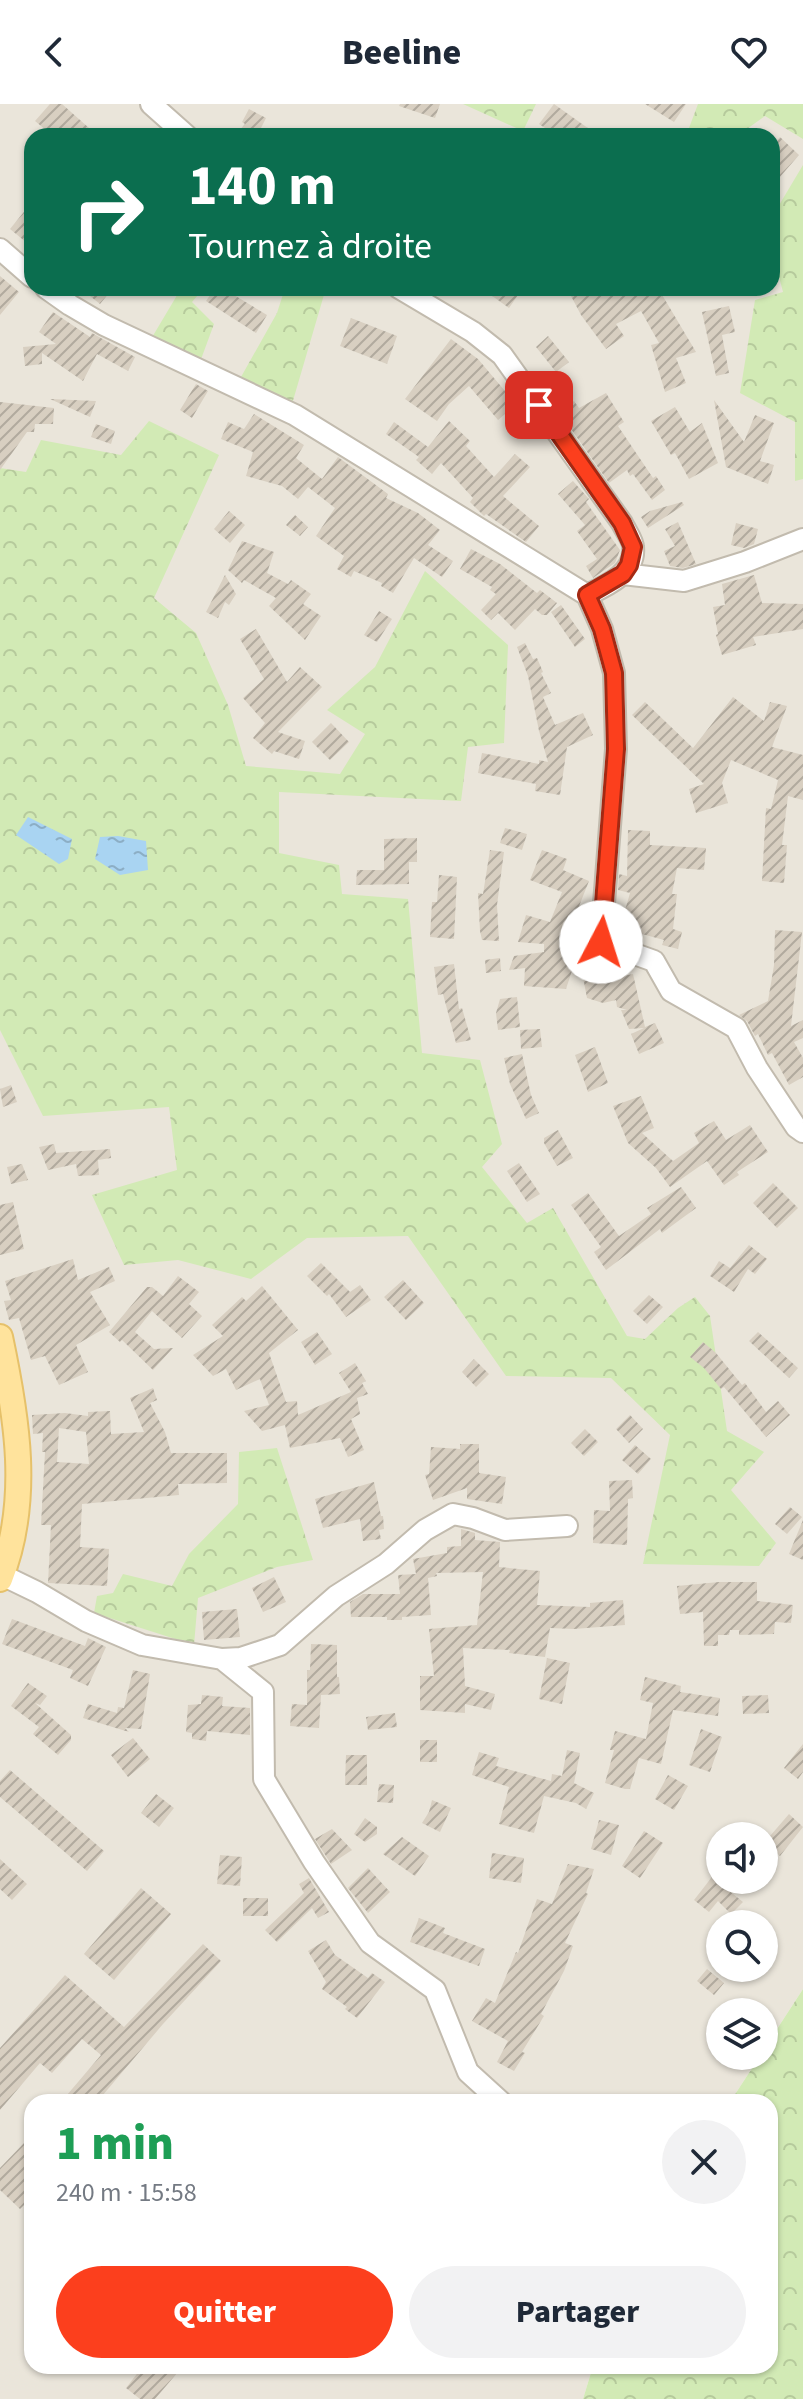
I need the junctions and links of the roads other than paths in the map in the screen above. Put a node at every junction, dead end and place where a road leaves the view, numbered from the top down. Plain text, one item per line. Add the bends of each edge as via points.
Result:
1 (151, 104) edge
2 (178, 128) edge
3 (0, 249) edge
4 (24, 270) edge
5 (57, 296) edge
6 (412, 296) edge
7 (803, 539) edge
8 (623, 574) junction
9 (587, 595) junction
10 (803, 1132) edge
11 (0, 1337) edge
12 (8, 1413) edge
13 (567, 1526) dead end
14 (1, 1577) edge
15 (222, 1659) junction
16 (492, 2094) edge

1 - 2 street
3 - 4 street
5 - 9 street via 104,325 295,415
6 - 8 street via 473,332 516,372 622,523 633,547
7 - 8 street via 684,581
8 - 9 street
9 - 10 street via 614,673 616,749 601,942 654,961 671,991 736,1028 757,1068
11 - 12 main road
12 - 14 main road via 20,1451 13,1537
13 - 15 street via 505,1530 453,1514 336,1596 280,1645 260,1654
14 - 15 street via 142,1645
15 - 16 street via 263,1692 264,1779 314,1862 370,1943 435,1990 468,2072

